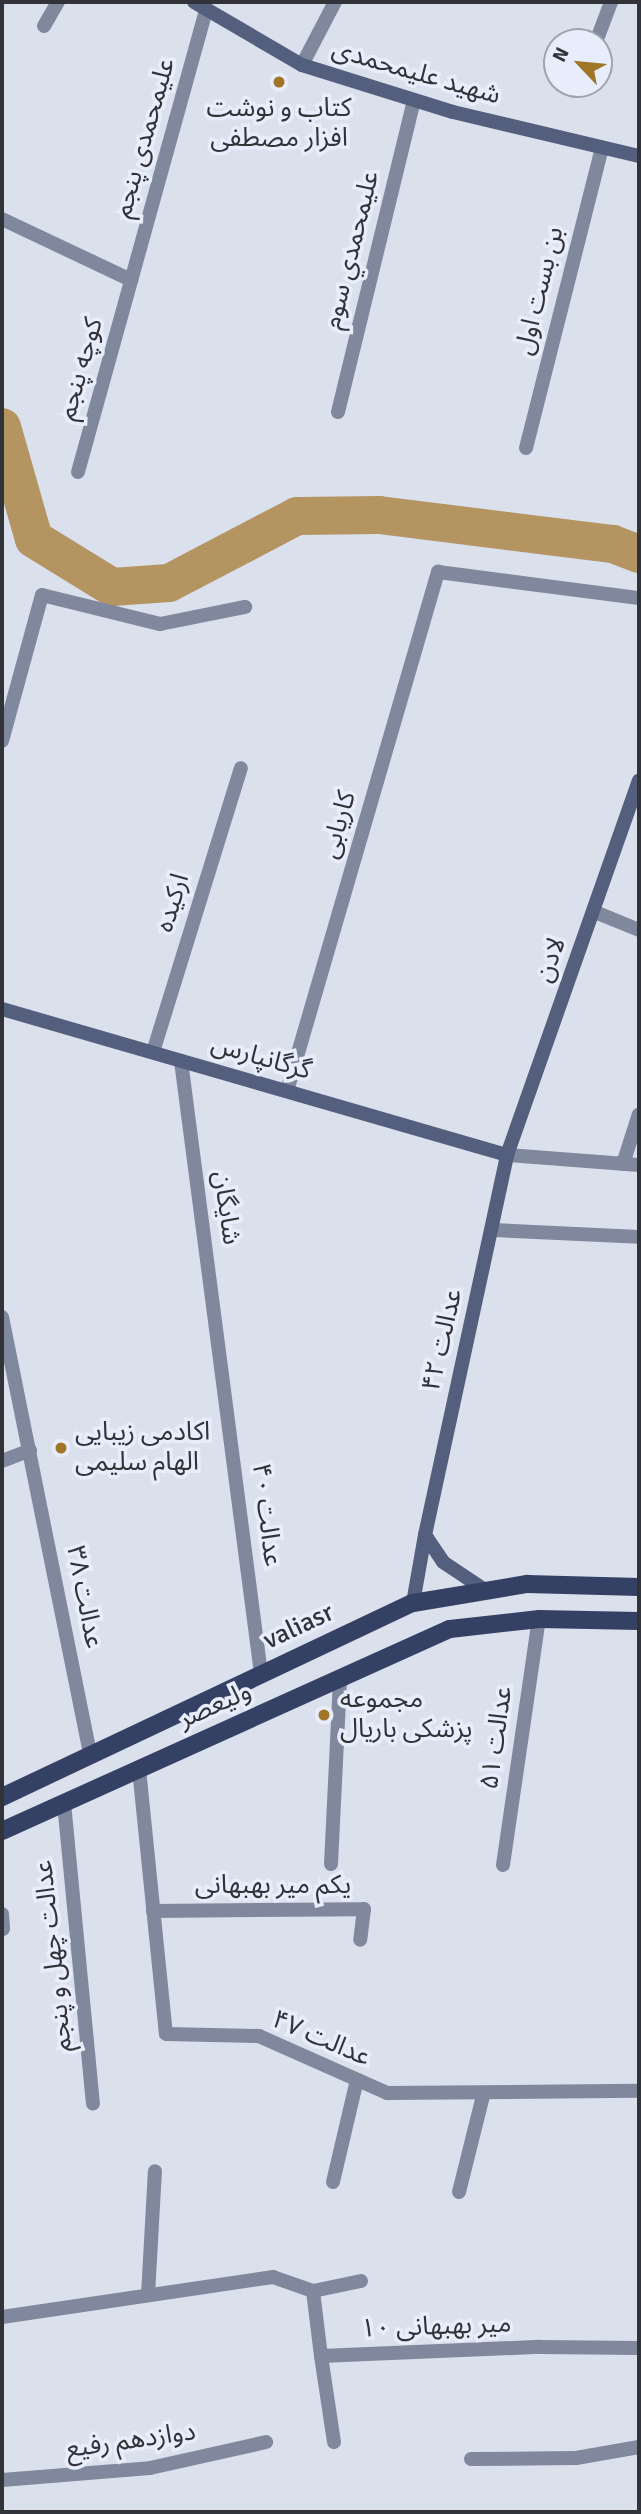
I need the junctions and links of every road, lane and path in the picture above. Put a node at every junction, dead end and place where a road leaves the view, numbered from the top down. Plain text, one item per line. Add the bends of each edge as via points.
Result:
1 (58, 2) edge
2 (335, 2) edge
3 (611, 2) edge
4 (202, 5) edge
5 (44, 26) dead end
6 (601, 28) edge
7 (302, 65) junction
8 (414, 100) junction
9 (601, 147) junction
10 (639, 156) edge
11 (2, 219) edge
12 (131, 280) junction
13 (338, 412) dead end
14 (526, 448) dead end
15 (78, 472) dead end
16 (639, 598) edge
17 (245, 607) dead end
18 (2, 741) edge
19 (241, 768) dead end
20 (639, 781) edge
21 (595, 912) junction
22 (639, 930) edge
23 (2, 1009) edge
24 (153, 1052) junction
25 (181, 1061) junction
26 (287, 1091) junction
27 (639, 1114) edge
28 (507, 1155) junction
29 (623, 1164) junction
30 (639, 1166) edge
31 (493, 1230) junction
32 (639, 1237) edge
33 (2, 1317) edge
34 (222, 1362) joint
35 (30, 1450) junction
36 (2, 1461) edge
37 (425, 1535) junction
38 (639, 1587) edge
39 (485, 1590) junction
40 (413, 1603) junction
41 (539, 1619) junction
42 (639, 1621) edge
43 (261, 1674) junction
44 (340, 1677) junction
45 (90, 1753) junction
46 (139, 1769) junction
47 (2, 1797) edge
48 (64, 1803) junction
49 (2, 1831) edge
50 (331, 1864) dead end
51 (503, 1865) dead end
52 (153, 1911) junction
53 (2, 1914) edge
54 (3, 1929) edge
55 (360, 1940) dead end
56 (357, 2080) junction
57 (639, 2091) edge
58 (483, 2096) junction
59 (93, 2104) dead end
60 (155, 2171) dead end
61 (332, 2182) dead end
62 (459, 2192) dead end
63 (361, 2281) dead end
64 (313, 2291) junction
65 (148, 2295) junction
66 (2, 2317) edge
67 (639, 2348) edge
68 (321, 2356) junction
69 (266, 2442) dead end
70 (334, 2442) dead end
71 (639, 2447) edge
72 (471, 2459) dead end
73 (2, 2480) edge

1 - 5 street
2 - 7 street
3 - 6 street
4 - 7 main road, شهید علیمحمدی
4 - 12 street, علیمحمدی پنجم
7 - 8 main road, شهید علیمحمدی
8 - 9 main road, شهید علیمحمدی
8 - 13 street, عليمحمدي سوم
9 - 10 main road, شهید علیمحمدی
9 - 14 street, بن بست اول
11 - 12 street
12 - 15 street, کوچه پنجم
16 - 26 street, کاریابی via 438,572
17 - 18 street via 160,624 42,595
19 - 24 street, ارکیده
20 - 21 main road, لادن
21 - 22 street
21 - 28 main road, لادن
23 - 24 main road, گرگانپارس
24 - 25 main road, گرگانپارس
25 - 26 main road, گرگانپارس
25 - 34 street, شایگان
26 - 28 main road, گرگانپارس
27 - 29 street
28 - 29 street
28 - 31 main road, عدالت ۴۲
29 - 30 street
31 - 32 street
31 - 37 main road, عدالت ۴۲
33 - 35 street, عدالت ۳۸
34 - 43 street, عدالت ۴۰
35 - 36 street
35 - 45 street, عدالت ۳۸
37 - 39 main road via 443,1562
37 - 40 main road, عدالت ۴۲
38 - 39 main road, valiasr via 527,1584
39 - 40 main road, valiasr
40 - 43 main road, valiasr
41 - 42 main road, ولیعصر
41 - 44 main road, ولیعصر via 450,1629
41 - 51 street, عدالت ۵۱
43 - 45 main road, valiasr
44 - 46 main road, ولیعصر
44 - 50 street
45 - 47 main road, valiasr
46 - 48 main road, ولیعصر
46 - 52 street, عدالت ۴۷
48 - 49 main road, ولیعصر
48 - 59 street, عدالت چهل و پنجم
52 - 55 street, یکم میر بهبهانی via 364,1909
52 - 56 street, عدالت ۴۷ via 166,2034 259,2036
53 - 54 street
56 - 58 street, عدالت ۴۷ via 387,2093
56 - 61 street
57 - 58 street, عدالت ۴۷
58 - 62 street
60 - 65 street
63 - 64 street
64 - 65 street via 273,2277
64 - 68 street
65 - 66 street
67 - 68 street, ۱۰ میر بهبهانی
68 - 70 street
69 - 73 street, دوازدهم رفیع via 150,2468
71 - 72 street via 576,2458

